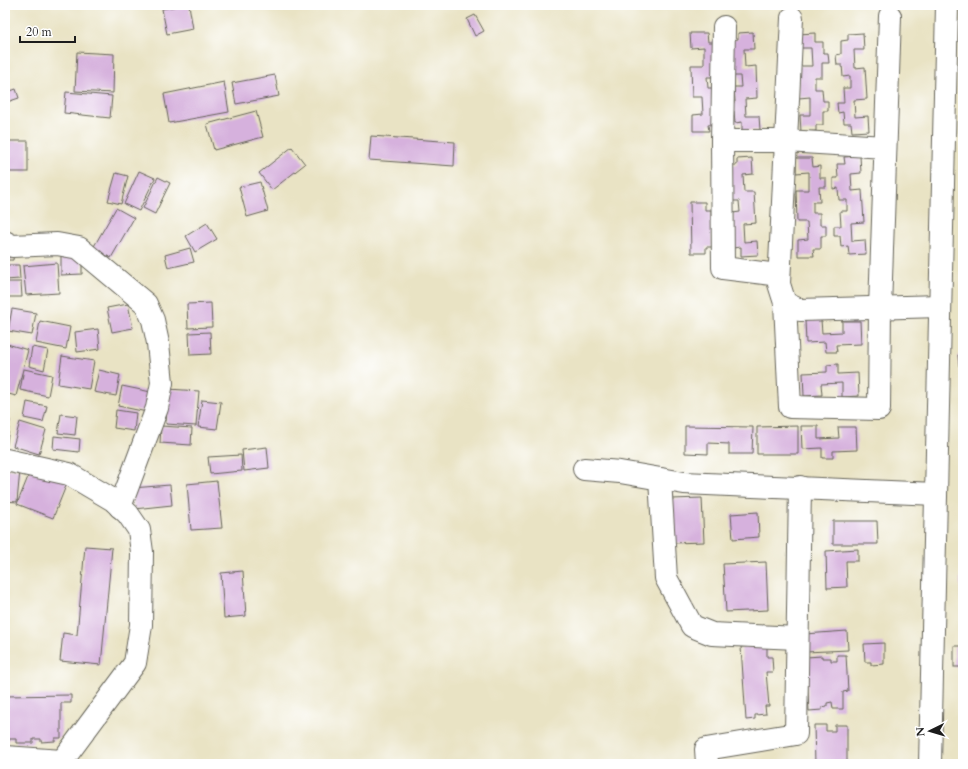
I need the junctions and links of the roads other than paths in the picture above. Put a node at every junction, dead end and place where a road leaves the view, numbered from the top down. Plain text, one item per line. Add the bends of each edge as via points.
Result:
1 (947, 5) edge
2 (890, 16) dead end
3 (792, 18) dead end
4 (724, 27) dead end
5 (722, 141) junction
6 (786, 141) junction
7 (886, 147) junction
8 (5, 242) edge
9 (779, 275) junction
10 (785, 303) junction
11 (940, 306) junction
12 (880, 308) junction
13 (6, 460) edge
14 (584, 469) dead end
15 (660, 479) junction
16 (800, 487) junction
17 (936, 494) junction
18 (120, 507) junction
19 (797, 638) junction
20 (5, 757) edge
21 (61, 762) edge
22 (707, 764) edge
23 (930, 764) edge

1 - 11 street
2 - 7 street
3 - 6 street
4 - 5 street
5 - 6 street
5 - 9 street via 723,268
6 - 7 street
6 - 9 street
7 - 12 street
8 - 18 street via 12,246 57,244 79,248 146,304 154,320 162,383 157,408
9 - 10 street
10 - 12 street via 800,310
10 - 12 street via 790,407 879,409
11 - 12 street
11 - 17 street
13 - 18 street via 69,474 113,500
14 - 15 street
15 - 16 street via 684,483
15 - 19 street via 666,578 692,626 712,634
16 - 17 street
16 - 19 street
17 - 23 street
18 - 21 street via 139,530 142,552 140,625 135,663
19 - 22 street via 796,734 706,749
20 - 21 street

